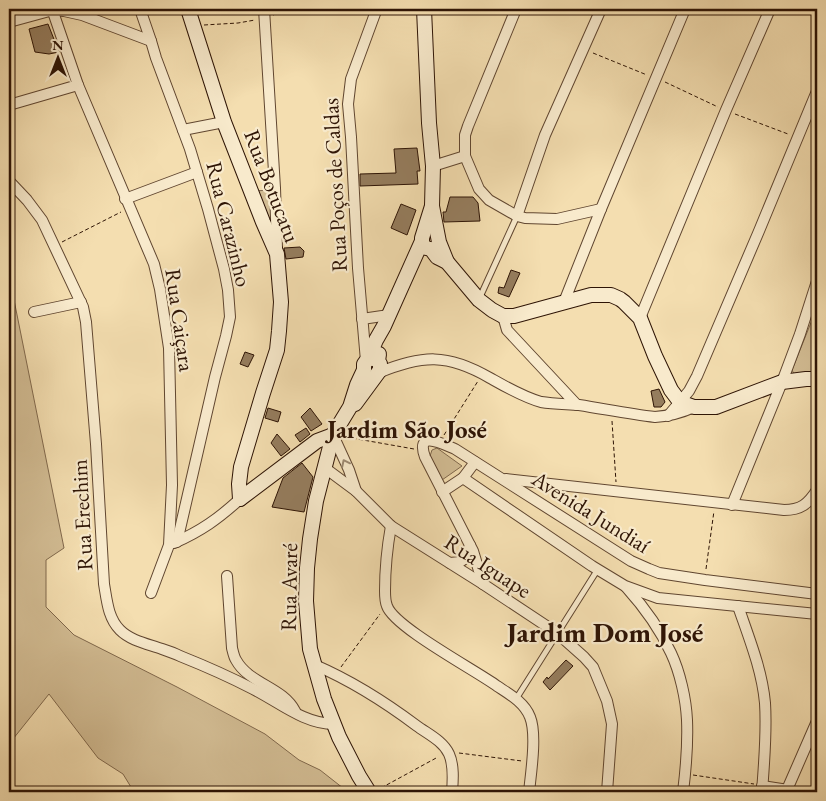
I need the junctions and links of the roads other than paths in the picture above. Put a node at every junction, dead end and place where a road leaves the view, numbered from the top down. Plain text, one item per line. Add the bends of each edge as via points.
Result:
1 (52, 9) edge
2 (140, 9) edge
3 (188, 9) edge
4 (516, 9) edge
5 (601, 9) edge
6 (685, 9) edge
7 (770, 9) edge
8 (375, 10) edge
9 (427, 12) edge
10 (264, 14) edge
11 (9, 22) edge
12 (152, 41) junction
13 (78, 85) junction
14 (817, 91) edge
15 (9, 105) edge
16 (224, 122) junction
17 (183, 130) junction
18 (465, 156) junction
19 (433, 166) junction
20 (197, 172) junction
21 (9, 181) edge
22 (127, 203) junction
23 (601, 210) junction
24 (517, 216) junction
25 (430, 242) junction
26 (277, 254) junction
27 (817, 281) edge
28 (816, 296) edge
29 (479, 300) junction
30 (81, 302) junction
31 (564, 302) junction
32 (34, 312) dead end
33 (504, 316) junction
34 (640, 318) junction
35 (362, 319) junction
36 (386, 321) junction
37 (373, 366) junction
38 (817, 379) edge
39 (782, 382) junction
40 (680, 402) junction
41 (577, 405) junction
42 (698, 407) junction
43 (668, 416) junction
44 (333, 435) junction
45 (475, 462) junction
46 (325, 468) junction
47 (463, 478) junction
48 (502, 479) junction
49 (817, 490) edge
50 (356, 491) junction
51 (442, 492) junction
52 (240, 499) junction
53 (732, 505) junction
54 (391, 526) junction
55 (173, 544) junction
56 (470, 545) junction
57 (450, 563) junction
58 (598, 569) junction
59 (227, 576) dead end
60 (483, 584) junction
61 (626, 586) junction
62 (152, 593) dead end
63 (817, 594) edge
64 (658, 598) junction
65 (738, 606) junction
66 (645, 608) junction
67 (817, 614) edge
68 (557, 633) junction
69 (315, 665) junction
70 (336, 674) junction
71 (319, 684) junction
72 (515, 699) junction
73 (297, 713) junction
74 (817, 721) edge
75 (334, 724) junction
76 (762, 789) edge
77 (375, 790) edge
78 (787, 791) edge
79 (452, 792) edge
80 (529, 792) edge
81 (606, 792) edge
82 (684, 792) edge

1 - 11 street
1 - 12 street via 82,15
1 - 13 street, Rua Caiçara
2 - 12 street, Rua Carazinho
3 - 16 main road, Rua Botucatu
4 - 18 street via 468,126
5 - 24 street via 545,135
6 - 23 street
7 - 34 street
8 - 35 street, Rua Poços de Caldas via 353,71 348,104
9 - 19 main road
10 - 26 street
12 - 17 street, Rua Carazinho
13 - 15 street
13 - 22 street, Rua Caiçara
14 - 40 street via 697,376
16 - 17 street
16 - 26 main road, Rua Botucatu
17 - 20 street, Rua Carazinho
18 - 19 street
18 - 24 street via 483,195
19 - 25 main road
20 - 22 street
20 - 55 street, Rua Carazinho via 224,269 230,317
21 - 30 street, Rua Erechim via 42,220
22 - 55 street, Rua Caiçara via 154,264 169,348
23 - 24 street via 556,219
23 - 31 street
24 - 29 lane
25 - 29 main road
25 - 36 main road, Rua Avaré via 409,270
26 - 52 main road, Rua Botucatu via 278,342 241,467
27 - 28 street
28 - 39 street
29 - 33 main road
30 - 32 street
30 - 73 street, Rua Erechim via 86,322 96,444 104,584 114,623 135,640 194,662
31 - 33 main road
31 - 34 main road via 591,295 611,295 624,302
33 - 41 street via 507,330
34 - 40 main road via 671,390
35 - 36 street
35 - 37 street, Rua Poços de Caldas
36 - 37 main road, Rua Avaré via 374,344
37 - 41 street via 392,368 414,361 450,360 541,401
37 - 44 main road, Rua Avaré
38 - 39 main road
39 - 42 main road via 716,407
39 - 53 street
40 - 42 main road
40 - 43 street
41 - 43 street via 655,417
42 - 43 street
44 - 46 main road, Rua Avaré
50 -> 44 street, Rua Iguape
44 - 52 main road via 317,441
45 - 47 street
45 - 48 street, Avenida Jundiaí
45 - 51 street, Avenida Jundiaí via 435,440 425,443 422,450
46 - 50 street, Rua Iguape
46 - 69 main road, Rua Avaré via 312,521 306,586 310,649
47 - 51 street
47 - 58 street, Avenida Jundiaí
48 - 53 street
48 - 63 street, Avenida Jundiaí via 631,561 649,569 705,580
49 - 53 street via 803,506 794,510
50 - 54 street, Rua Iguape
51 - 56 street
52 - 55 street via 212,523
54 - 57 street, Rua Iguape
54 - 72 street via 385,575 387,607 391,613 413,633
55 - 62 street, Rua Caiçara
56 - 57 street via 468,557
56 - 60 street
57 - 60 street, Rua Iguape
58 - 61 street, Avenida Jundiaí
58 - 68 lane
59 - 73 street via 232,648 236,660 246,672 284,697
60 - 68 street, Rua Iguape
61 - 64 street, Avenida Jundiaí
61 - 66 street
64 - 65 street, Avenida Jundiaí
64 - 66 street
65 - 67 street, Avenida Jundiaí
65 - 76 street via 759,668 765,704
66 - 82 street via 672,654 684,698 687,718
68 - 72 lane
68 - 81 street, Rua Iguape via 593,667 607,701 612,724
69 - 70 street
69 - 71 main road, Rua Avaré
70 - 71 street
70 - 79 street via 399,712 440,743 452,764
71 - 75 main road, Rua Avaré
72 - 80 street via 530,717 533,737
73 - 75 street, Rua Erechim via 314,721
74 - 78 street
75 - 77 main road, Rua Avaré via 355,768
76 - 78 street

